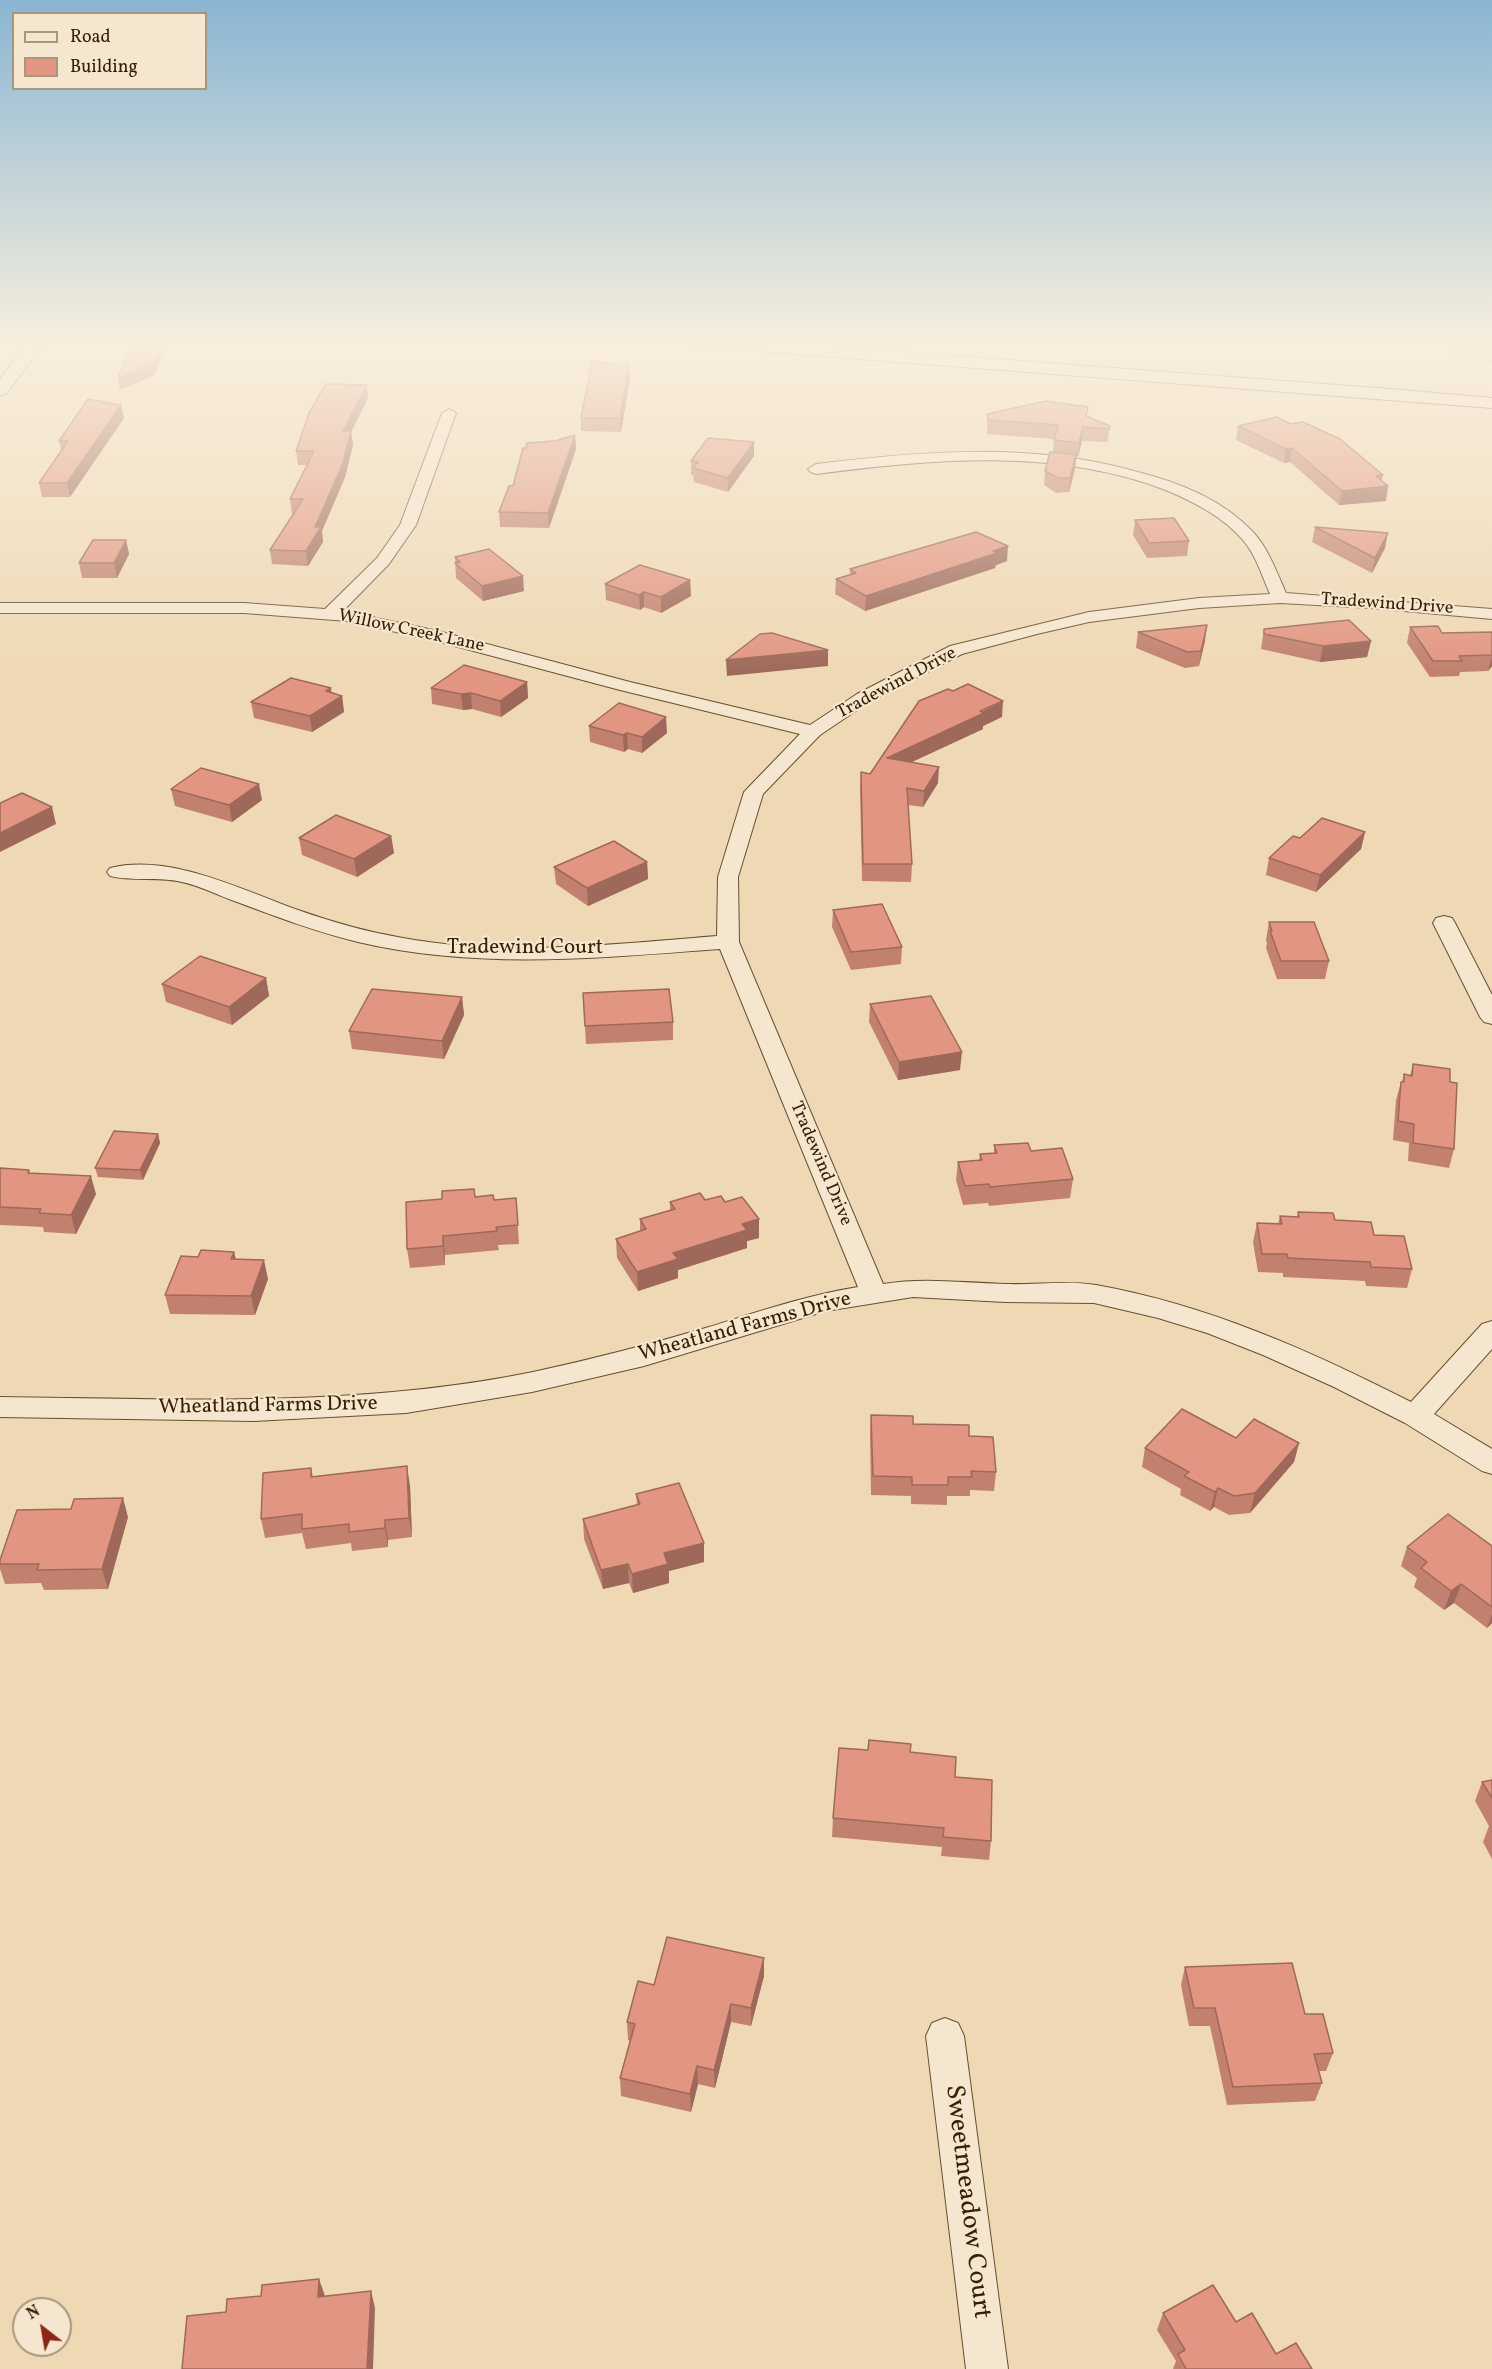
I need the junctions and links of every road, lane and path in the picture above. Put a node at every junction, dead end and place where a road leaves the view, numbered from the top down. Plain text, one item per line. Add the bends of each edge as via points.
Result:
1 (435, 452) edge
2 (816, 469) dead end
3 (1280, 598) junction
4 (0, 608) edge
5 (330, 614) junction
6 (1492, 614) edge
7 (813, 731) junction
8 (117, 872) dead end
9 (1444, 923) dead end
10 (728, 942) junction
11 (1492, 1017) edge
12 (874, 1294) junction
13 (1492, 1331) edge
14 (0, 1407) edge
15 (1415, 1416) junction
16 (1492, 1463) edge
17 (945, 2036) dead end
18 (987, 2369) edge

1 - 5 street via 408,525 383,561
2 - 3 street via 963,454 1060,461 1134,475 1189,496 1235,524 1260,555
3 - 6 street, Tradewind Drive
3 - 7 street, Tradewind Drive via 1199,603 1089,617 956,650 862,698
4 - 5 street, Willow Creek Lane via 232,608
5 - 7 street, Willow Creek Lane via 395,625
7 - 10 street, Tradewind Drive via 754,792 728,877
8 - 10 street, Tradewind Court via 187,876 360,936 438,949 492,954
9 - 11 street
10 - 12 street, Tradewind Drive
12 - 14 street, Wheatland Farms Drive via 825,1302 644,1356 532,1382 406,1403 254,1411
12 - 15 street, Wheatland Farms Drive via 913,1288 1094,1294 1160,1309 1245,1337
13 - 15 street
15 - 16 street, Wheatland Farms Drive
17 - 18 street, Sweetmeadow Court

